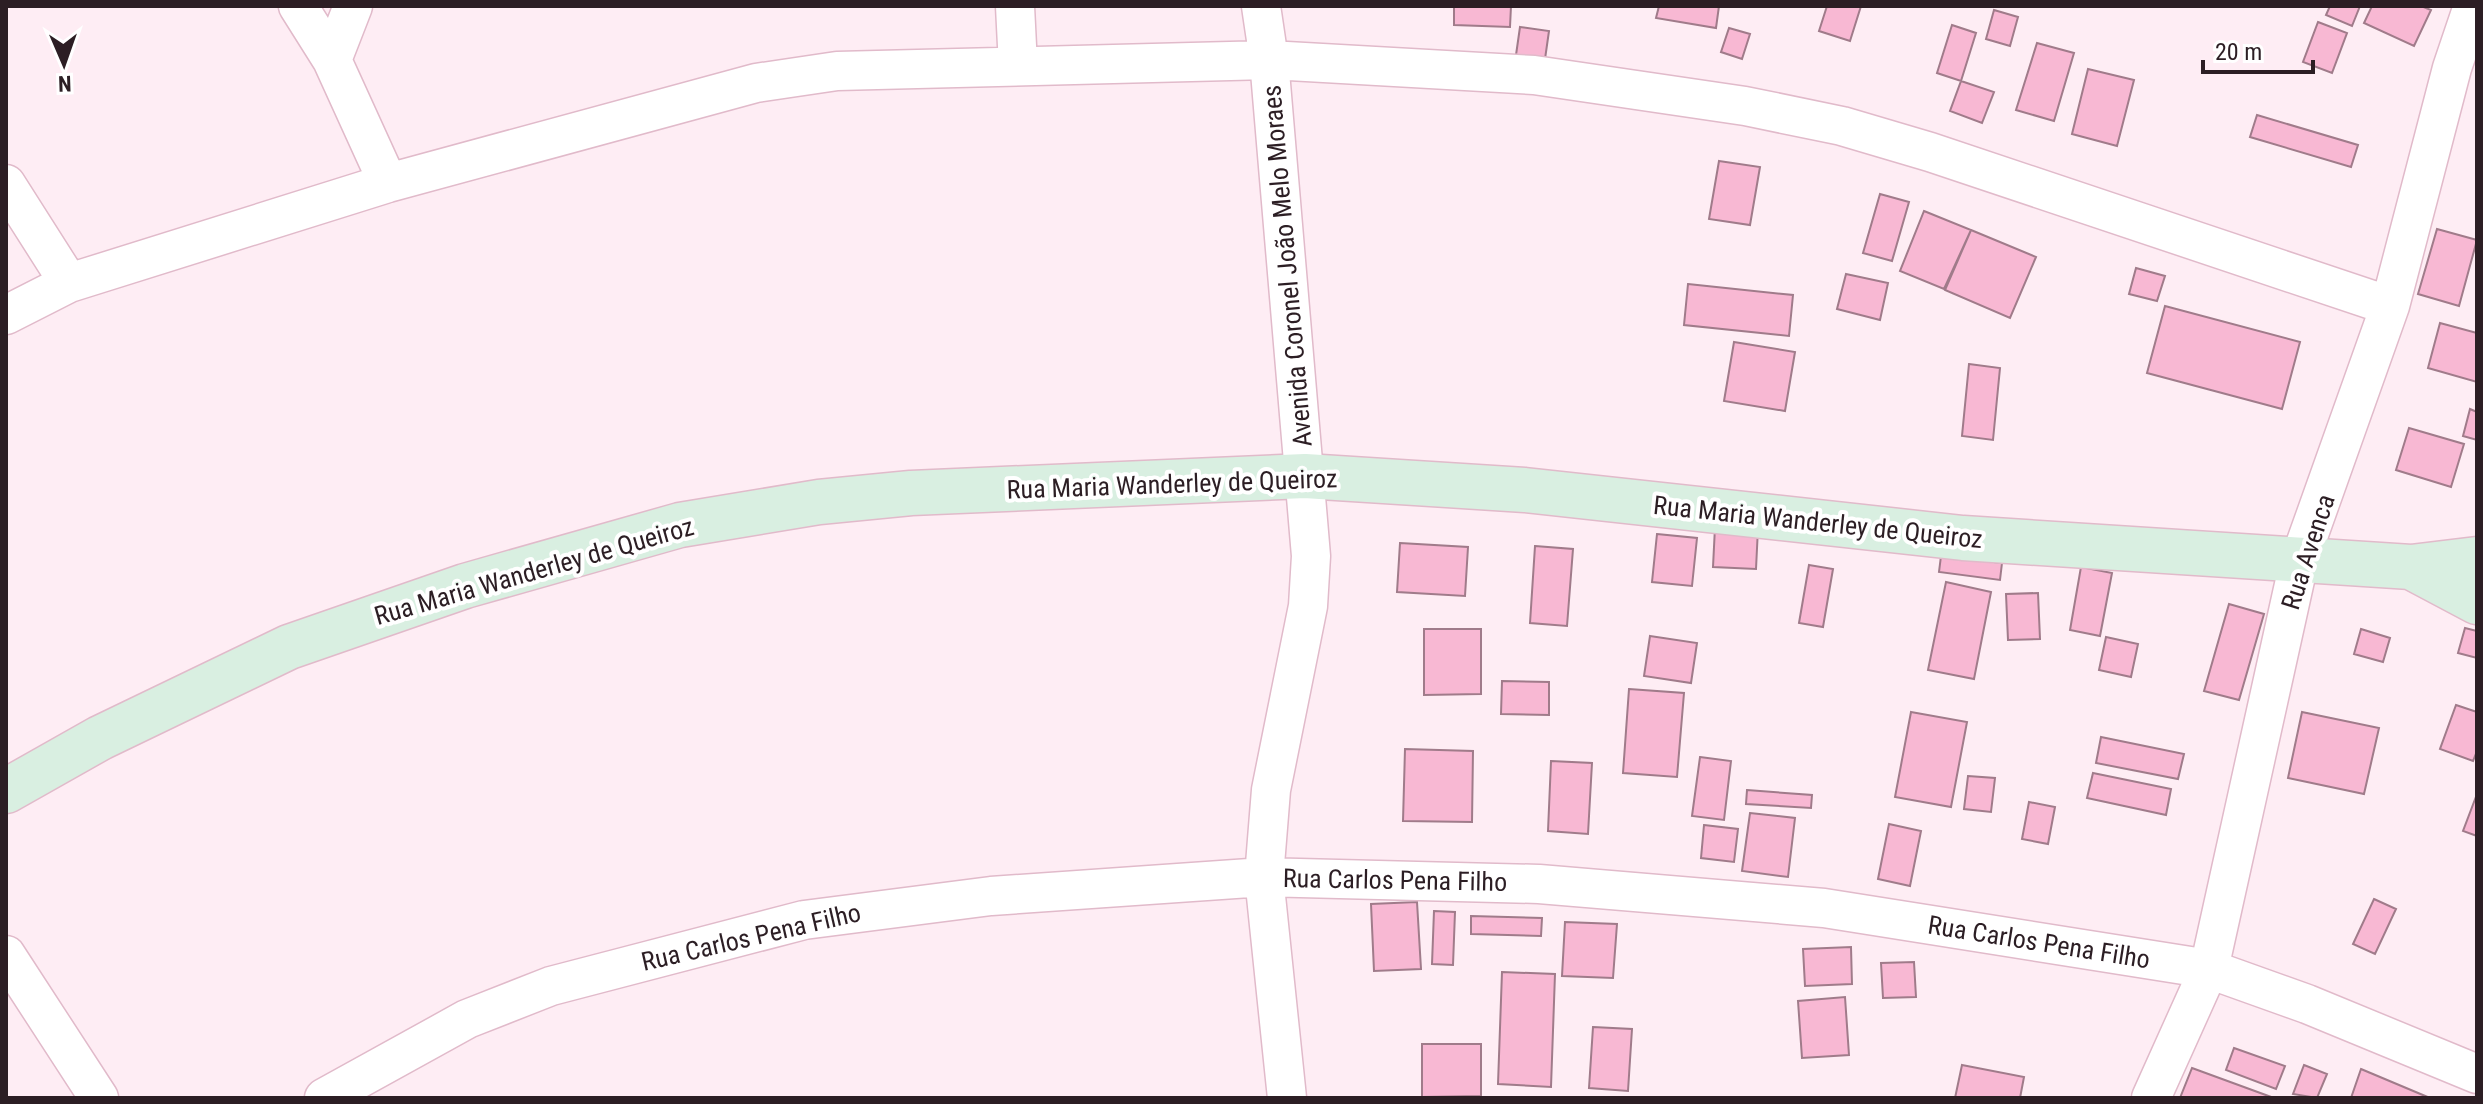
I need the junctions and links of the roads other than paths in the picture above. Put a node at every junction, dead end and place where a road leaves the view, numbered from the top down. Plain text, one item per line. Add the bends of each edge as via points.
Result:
1 (298, 6) edge
2 (353, 6) edge
3 (1015, 6) edge
4 (1261, 6) edge
5 (2473, 6) edge
6 (332, 60) junction
7 (1269, 60) junction
8 (1018, 66) junction
9 (388, 183) junction
10 (6, 184) edge
11 (69, 283) junction
12 (2390, 306) junction
13 (6, 315) edge
14 (1305, 476) junction
15 (2477, 559) edge
16 (2299, 562) junction
17 (2411, 567) junction
18 (2477, 602) edge
19 (6, 791) edge
20 (1264, 877) junction
21 (6, 955) edge
22 (2209, 969) junction
23 (2477, 1074) edge
24 (99, 1098) edge
25 (324, 1098) edge
26 (1287, 1098) edge
27 (2151, 1098) edge

1 - 6 street
2 - 6 street
3 - 8 street
4 - 7 street, Avenida Coronel João Melo Moraes
5 - 12 street, Rua Avenca
6 - 9 street
7 - 8 street
7 - 12 street via 1534,75 1842,126
7 - 14 street, Avenida Coronel João Melo Moraes
8 - 9 street via 837,71 756,83
9 - 11 street
10 - 11 street
11 - 13 street
12 - 16 street, Rua Avenca
14 - 16 street, Rua Maria Wanderley de Queiroz via 1525,490 1963,538
14 - 19 street, Rua Maria Wanderley de Queiroz via 911,493 680,525 465,586 289,647 100,738
14 - 20 street, Avenida Coronel João Melo Moraes via 1311,556 1308,606 1271,790
15 - 17 street
16 - 17 street, Rua Maria Wanderley de Queiroz
16 - 22 street, Rua Avenca
17 - 18 street, Rua Maria Wanderley de Queiroz
20 - 22 street, Rua Carlos Pena Filho via 1539,884 1824,908
20 - 25 street, Rua Carlos Pena Filho via 991,896 804,920 551,986 467,1019
20 - 26 street, Avenida Coronel João Melo Moraes
21 - 24 street
22 - 23 street, Rua Carlos Pena Filho
22 - 27 street, Rua Avenca

